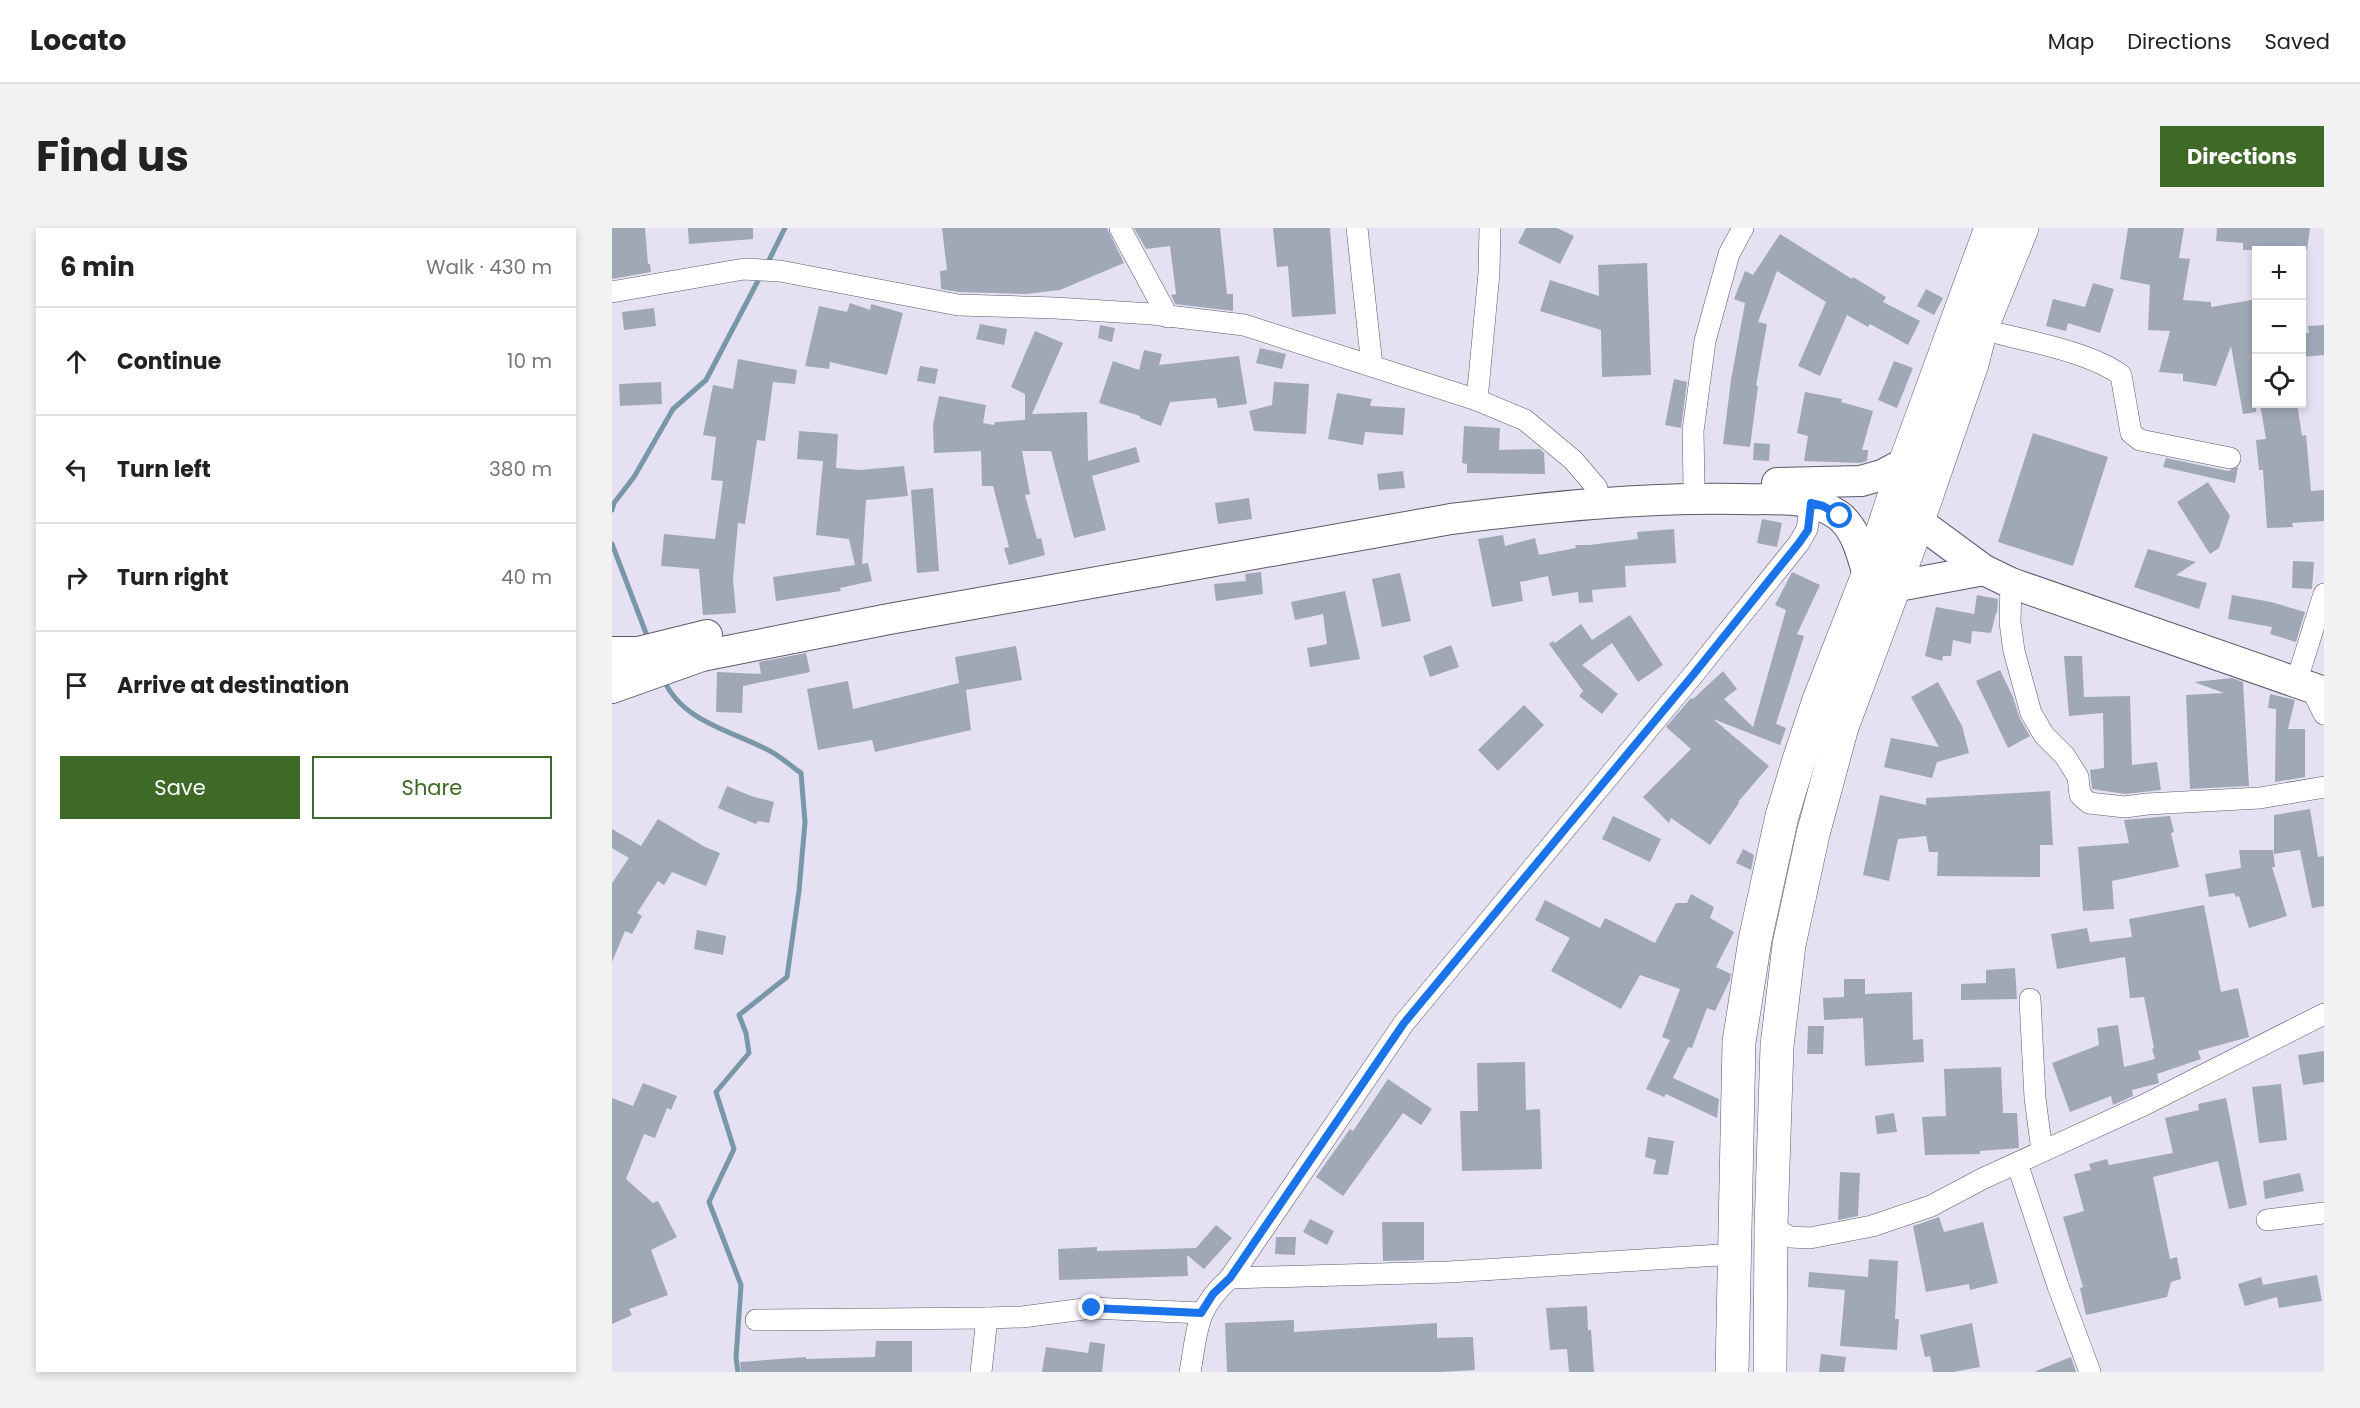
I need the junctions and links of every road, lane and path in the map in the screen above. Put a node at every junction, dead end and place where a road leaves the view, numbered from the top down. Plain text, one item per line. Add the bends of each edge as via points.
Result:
1 (1120, 228) edge
2 (1357, 228) edge
3 (1490, 228) edge
4 (1743, 228) edge
5 (1991, 228) edge
6 (2022, 228) edge
7 (612, 292) edge
8 (1168, 316) junction
9 (1981, 329) junction
10 (1372, 366) junction
11 (1477, 400) junction
12 (2230, 458) dead end
13 (1905, 463) junction
14 (1694, 484) junction
15 (1597, 488) junction
16 (1811, 503) junction
17 (1916, 520) junction
18 (1984, 570) junction
19 (1881, 581) junction
20 (2011, 583) junction
21 (2324, 594) edge
22 (644, 657) edge
23 (612, 677) edge
24 (612, 688) edge
25 (2314, 694) edge
26 (2324, 787) edge
27 (2030, 999) dead end
28 (2324, 1014) edge
29 (2042, 1152) junction
30 (2017, 1163) junction
31 (2324, 1213) edge
32 (2267, 1220) dead end
33 (1771, 1226) junction
34 (1736, 1254) junction
35 (1230, 1278) junction
36 (1201, 1313) junction
37 (987, 1318) junction
38 (756, 1320) dead end
39 (981, 1372) edge
40 (1190, 1372) edge
41 (1732, 1372) edge
42 (1770, 1372) edge
43 (2090, 1372) edge

1 - 8 street
2 - 10 street
3 - 11 street
4 - 14 street via 1729,254 1705,341 1693,431
5 - 13 highway
6 - 9 highway
7 - 8 street via 744,269 780,271 958,305
8 - 10 street via 1244,325
9 - 12 street via 2109,366 2121,375 2131,433 2140,440
9 - 17 highway
10 - 11 street
11 - 15 street via 1525,420 1573,460
13 - 14 street via 1862,482
13 - 19 highway
14 - 15 street
15 - 22 street via 1502,496 1395,512 714,634
16 - 19 street via 1840,516
16 - 22 street via 1690,498 1532,508 889,619 702,656
16 - 35 street via 1808,530 1799,543 1404,1023
17 - 18 street
17 - 19 highway
18 - 19 street
18 - 20 street
19 - 33 highway via 1813,834 1789,945 1777,1046
19 - 34 highway via 1799,760 1782,816 1755,940 1739,1042
20 - 25 street
20 - 26 street via 2014,651 2031,713 2044,735 2065,756 2078,777 2080,795 2089,803 2125,807 2260,798
21 - 25 street
22 - 23 street
22 - 24 street
27 - 29 street
28 - 29 street
29 - 30 street
30 - 33 street via 1931,1206 1872,1226 1810,1238 1790,1237
30 - 43 street
31 - 32 street
33 - 42 highway
34 - 35 street via 1449,1272
34 - 41 highway
35 - 36 street
36 - 37 street via 1092,1308
36 - 40 street
37 - 38 street
37 - 39 street

